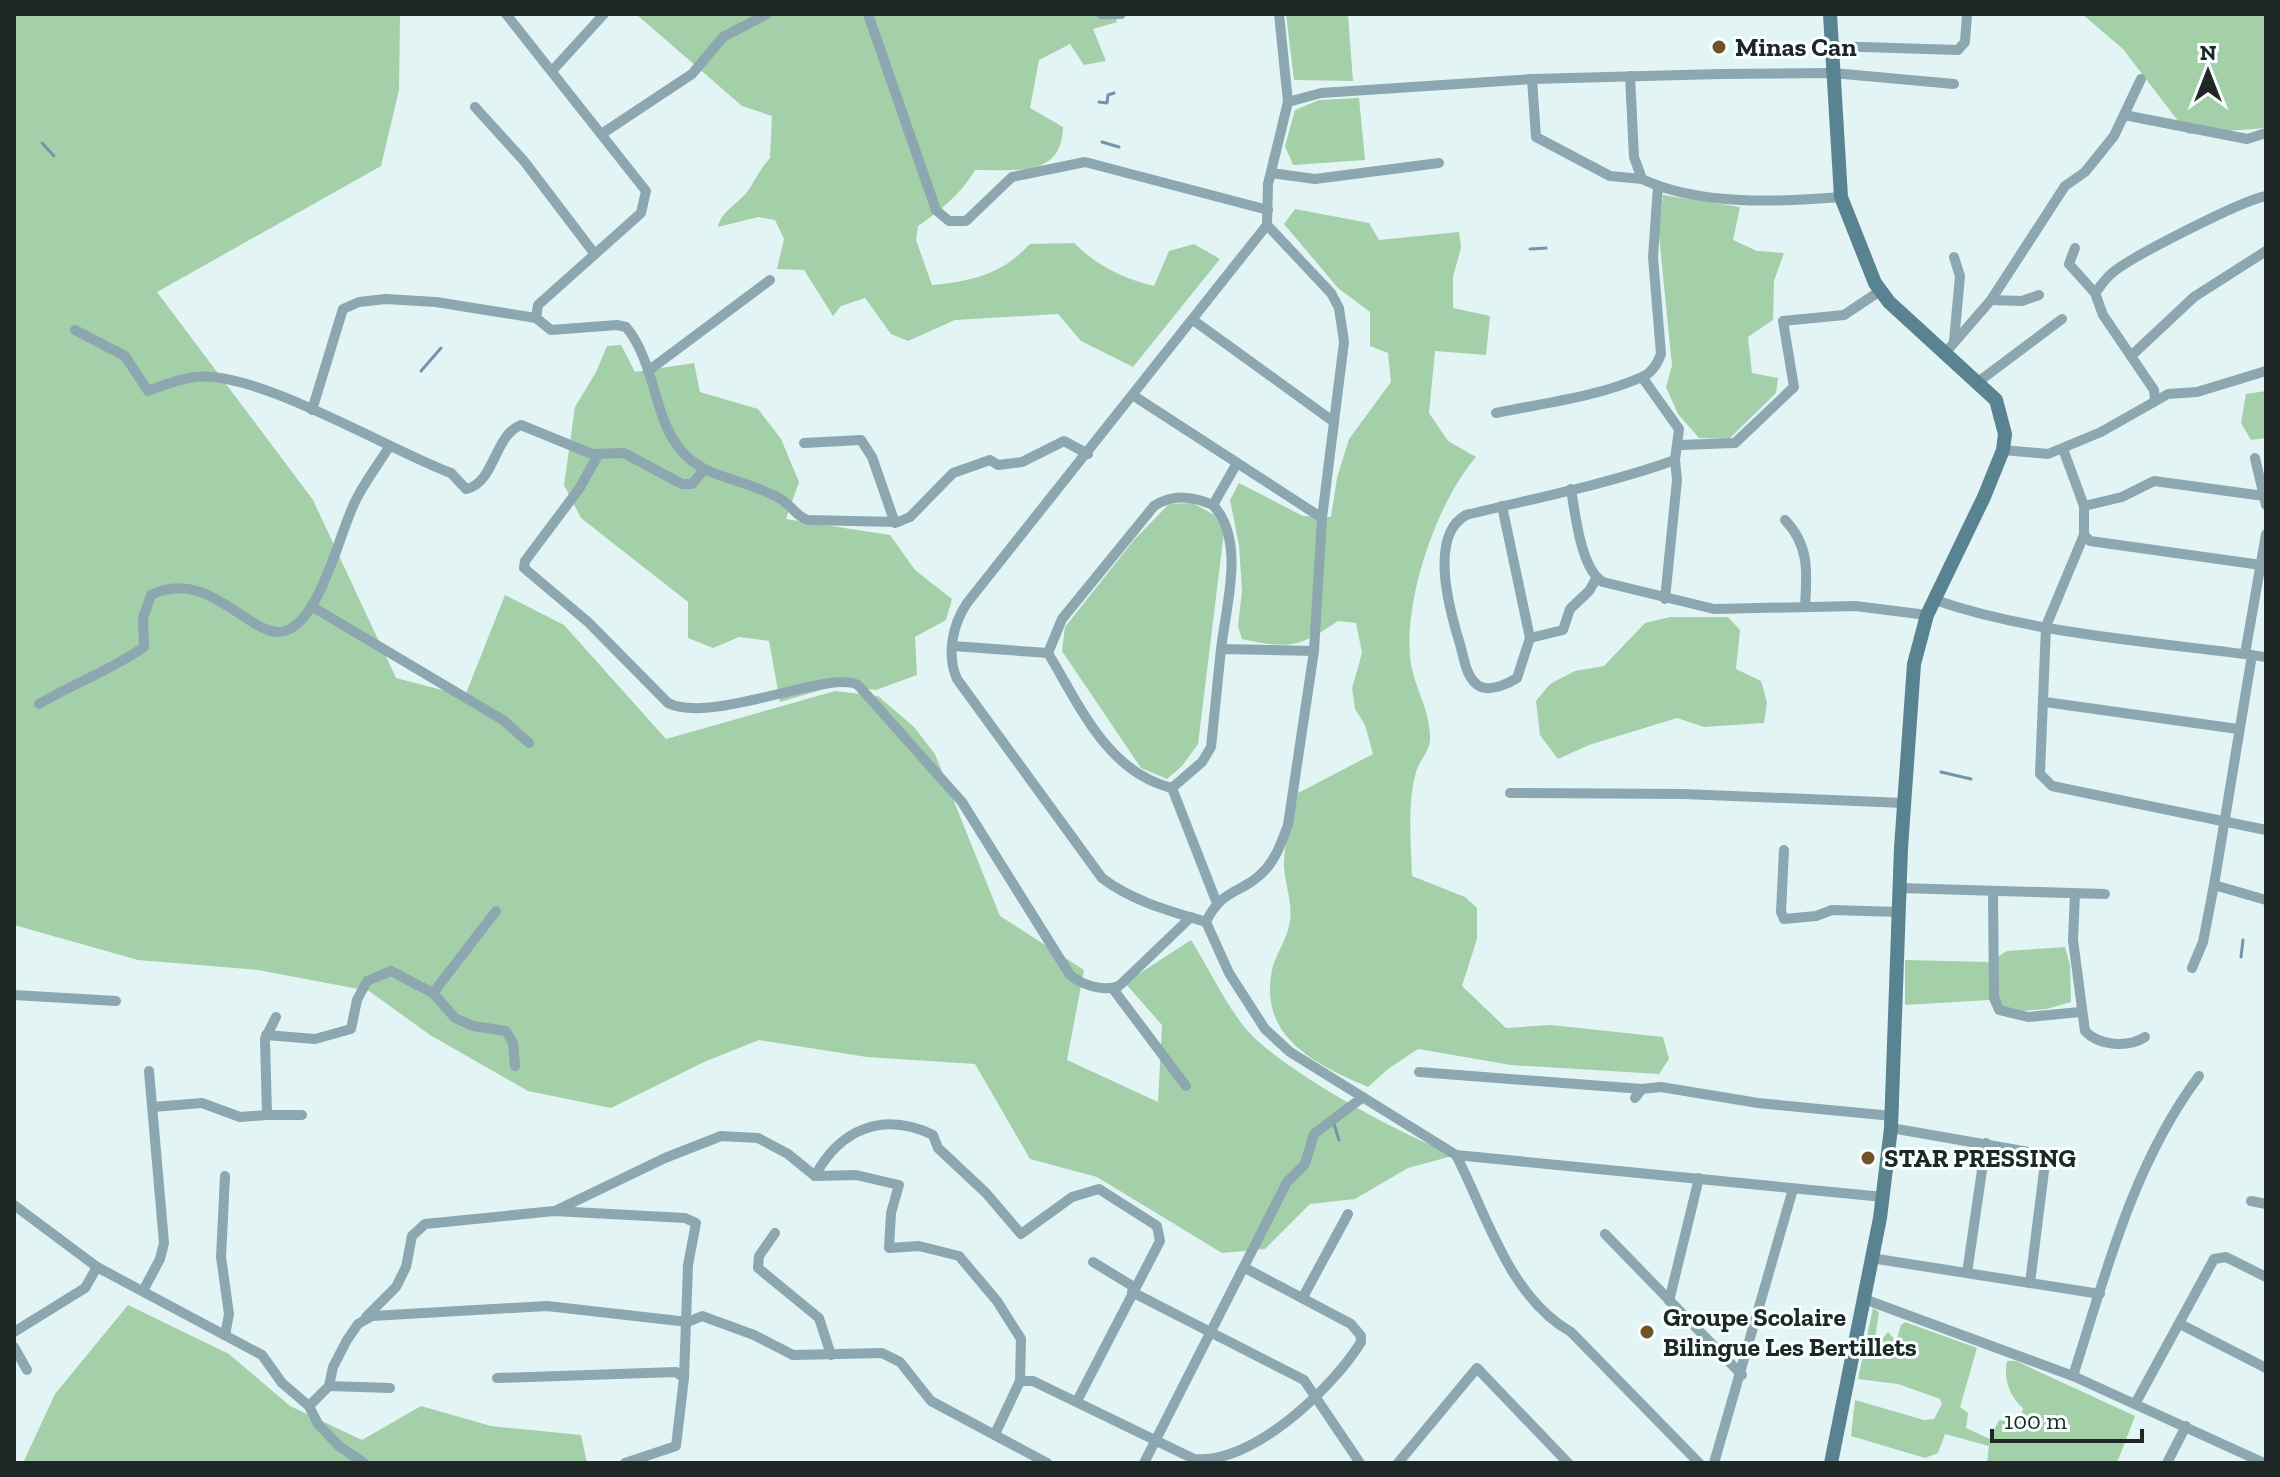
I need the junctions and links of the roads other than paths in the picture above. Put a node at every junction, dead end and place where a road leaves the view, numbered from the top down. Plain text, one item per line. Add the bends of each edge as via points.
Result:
1 (506, 14) edge
2 (604, 14) edge
3 (767, 14) edge
4 (868, 14) edge
5 (1101, 14) edge
6 (1121, 14) edge
7 (1279, 14) edge
8 (1830, 14) edge
9 (1967, 14) edge
10 (1831, 46) junction
11 (552, 71) junction
12 (1833, 73) junction
13 (1630, 76) junction
14 (1532, 79) junction
15 (2141, 79) dead end
16 (1954, 84) dead end
17 (1288, 102) junction
18 (475, 107) dead end
19 (2124, 115) junction
20 (603, 133) junction
21 (2266, 133) edge
22 (1439, 163) dead end
23 (1271, 173) junction
24 (1642, 179) junction
25 (1658, 186) junction
26 (2266, 196) edge
27 (1841, 197) junction
28 (1268, 210) junction
29 (1267, 225) junction
30 (2075, 248) dead end
31 (2266, 251) edge
32 (594, 253) junction
33 (1954, 257) dead end
34 (770, 280) dead end
35 (1880, 291) junction
36 (2095, 293) junction
37 (2039, 295) dead end
38 (1991, 300) junction
39 (536, 318) junction
40 (2062, 319) dead end
41 (1193, 320) junction
42 (75, 330) dead end
43 (1950, 346) junction
44 (2131, 356) junction
45 (648, 371) junction
46 (2266, 371) edge
47 (1642, 377) junction
48 (1978, 382) junction
49 (1134, 396) junction
50 (2155, 401) junction
51 (312, 410) junction
52 (1496, 413) dead end
53 (1334, 422) junction
54 (804, 443) dead end
55 (1680, 445) junction
56 (389, 447) junction
57 (2063, 449) junction
58 (2003, 450) junction
59 (1088, 454) junction
60 (598, 455) junction
61 (2255, 458) dead end
62 (1675, 460) junction
63 (1237, 463) junction
64 (703, 471) junction
65 (1571, 489) junction
66 (2265, 501) edge
67 (1213, 505) junction
68 (1502, 506) junction
69 (2084, 506) junction
70 (1322, 518) junction
71 (1785, 520) dead end
72 (895, 523) junction
73 (2266, 534) edge
74 (2084, 535) junction
75 (2261, 565) junction
76 (1596, 579) junction
77 (1665, 599) junction
78 (1935, 600) junction
79 (311, 606) junction
80 (1805, 607) junction
81 (1927, 615) junction
82 (2046, 626) junction
83 (1530, 638) junction
84 (953, 646) junction
85 (1221, 649) junction
86 (1314, 651) junction
87 (1048, 653) junction
88 (2248, 655) junction
89 (2266, 657) edge
90 (2045, 702) junction
91 (39, 704) dead end
92 (2238, 729) junction
93 (529, 743) dead end
94 (1172, 788) junction
95 (1510, 793) dead end
96 (1903, 803) junction
97 (2224, 821) junction
98 (2266, 830) edge
99 (1784, 850) dead end
100 (2214, 885) junction
101 (1899, 888) junction
102 (1993, 893) junction
103 (2075, 894) junction
104 (2105, 894) dead end
105 (2266, 900) edge
106 (1216, 901) junction
107 (496, 911) dead end
108 (1899, 912) junction
109 (1191, 917) junction
110 (1206, 922) junction
111 (2192, 968) dead end
112 (1113, 989) junction
113 (433, 993) junction
114 (14, 995) edge
115 (116, 1001) dead end
116 (2080, 1012) junction
117 (276, 1017) dead end
118 (266, 1035) junction
119 (2145, 1037) dead end
120 (515, 1066) dead end
121 (149, 1071) dead end
122 (1419, 1072) dead end
123 (2199, 1076) dead end
124 (1186, 1086) dead end
125 (1363, 1097) junction
126 (153, 1107) junction
127 (267, 1115) junction
128 (302, 1115) dead end
129 (1891, 1122) junction
130 (1986, 1143) junction
131 (1456, 1155) junction
132 (225, 1176) dead end
133 (815, 1176) junction
134 (1699, 1178) junction
135 (1793, 1189) junction
136 (1883, 1197) junction
137 (2251, 1201) dead end
138 (2266, 1204) edge
139 (14, 1205) edge
140 (554, 1211) junction
141 (1348, 1214) dead end
142 (775, 1233) dead end
143 (1605, 1234) dead end
144 (1871, 1258) junction
145 (1093, 1262) dead end
146 (97, 1267) junction
147 (1245, 1268) junction
148 (1967, 1273) junction
149 (2266, 1277) edge
150 (2030, 1283) junction
151 (144, 1289) junction
152 (1133, 1289) junction
153 (2100, 1294) junction
154 (1303, 1297) junction
155 (1864, 1299) junction
156 (1669, 1301) junction
157 (364, 1319) junction
158 (688, 1322) junction
159 (2180, 1324) junction
160 (14, 1332) edge
161 (225, 1335) junction
162 (1211, 1335) junction
163 (14, 1347) edge
164 (831, 1355) junction
165 (2266, 1368) edge
166 (27, 1370) dead end
167 (1742, 1375) junction
168 (2073, 1376) junction
169 (497, 1378) dead end
170 (684, 1378) junction
171 (1020, 1381) junction
172 (329, 1386) junction
173 (390, 1388) dead end
174 (1317, 1397) junction
175 (1077, 1401) junction
176 (2135, 1404) junction
177 (309, 1406) junction
178 (2186, 1426) junction
179 (995, 1434) junction
180 (1155, 1442) junction
181 (364, 1463) edge
182 (625, 1463) edge
183 (1047, 1463) edge
184 (1144, 1463) edge
185 (1360, 1463) edge
186 (1398, 1463) edge
187 (1568, 1463) edge
188 (1699, 1463) edge
189 (1714, 1463) edge
190 (1831, 1463) edge
191 (2167, 1463) edge
192 (2264, 1463) edge

1 - 11 street
2 - 11 street
3 - 20 street via 723,37 692,74
4 - 28 street via 936,210 949,221 966,221 1012,177 1085,162
5 - 6 street
7 - 17 street
8 - 10 main road
9 - 10 street via 1965,42 1958,50
10 - 12 main road
11 - 20 street
12 - 13 street
12 - 16 street
12 - 27 main road
13 - 14 street
13 - 24 street via 1634,157
14 - 17 street via 1321,93
14 - 24 street via 1536,137 1610,176
15 - 19 street
17 - 23 street
18 - 32 street
19 - 21 street via 2247,139
19 - 38 street via 2085,172 2065,186
20 - 32 street via 643,185 646,198 641,213
22 - 23 street via 1315,179
23 - 28 street
24 - 25 street
25 - 27 street via 1759,203
25 - 47 street via 1653,257 1661,354
26 - 36 street via 2135,259 2111,273
27 - 35 main road
28 - 29 street
29 - 41 street
29 - 53 street via 1339,308 1344,342
30 - 36 street via 2069,264
31 - 44 street via 2194,297
32 - 39 street via 538,305
33 - 43 street via 1960,276
34 - 45 street
35 - 43 main road
35 - 55 street via 1844,315 1783,321 1794,387 1735,443
36 - 44 street
37 - 38 street via 2022,301
38 - 43 street
39 - 45 street via 551,330 623,325
39 - 51 street via 436,302 386,299 351,305 343,309
40 - 48 street
41 - 49 street
41 - 53 street
42 - 51 street via 125,356 148,391 198,376 236,382
43 - 48 main road
44 - 50 street via 2154,390
45 - 64 street via 672,437
46 - 50 street
47 - 52 street
47 - 55 street via 1679,429
48 - 58 main road via 2003,414
49 - 59 street
49 - 63 street
50 - 57 street
51 - 56 street
53 - 70 street
54 - 72 street via 861,440
55 - 62 street
56 - 60 street via 451,473 466,489 479,484 512,430 521,425
56 - 79 street via 354,503
57 - 58 street via 2048,454
57 - 69 street
58 - 78 main road
59 - 72 street via 1064,441 1022,462 998,465 990,460 953,473 910,517
59 - 84 street via 967,603
60 - 64 street via 624,453 687,485
60 - 112 street via 525,561 526,572 588,622 675,706 750,702 840,681 858,685 962,802 1070,975
61 - 66 street
62 - 65 street
62 - 77 street
63 - 67 street
63 - 70 street
64 - 72 street via 782,499 808,520
65 - 68 street
65 - 76 street via 1581,541
66 - 69 street via 2154,481 2122,497
67 - 85 street via 1225,522 1232,550
67 - 87 street via 1182,497 1154,506 1062,619
68 - 83 street
68 - 83 street via 1466,515 1454,525 1446,562 1447,603 1469,675 1480,686 1489,689 1517,678
69 - 74 street
70 - 86 street
71 - 80 street via 1800,537 1807,559
73 - 75 street
74 - 75 street via 2090,541
74 - 82 street
75 - 88 street
76 - 77 street
76 - 83 street via 1570,609 1563,630
77 - 80 street via 1714,609
78 - 81 main road
78 - 82 street
79 - 91 street via 304,619 284,631 264,629 195,589 168,587 151,595 143,618 144,647
79 - 93 street via 503,720
80 - 81 street
81 - 96 main road via 1914,664
82 - 88 street
82 - 90 street
84 - 87 street
84 - 109 street via 957,679 1102,878 1116,889
85 - 86 street
85 - 94 street via 1211,747
86 - 106 street via 1288,825 1279,852 1264,871
87 - 94 street via 1115,758
88 - 89 street
88 - 92 street
90 - 92 street
90 - 97 street via 2038,765 2052,786
92 - 97 street
94 - 106 street
95 - 96 street
96 - 101 main road
97 - 98 street
97 - 100 street
99 - 108 street via 1784,919 1832,910
100 - 105 street
100 - 111 street
101 - 102 street
101 - 108 main road
102 - 103 street
102 - 116 street via 1994,997 1999,1010 2028,1017
103 - 104 street
103 - 116 street
106 - 110 street
107 - 113 street
108 - 129 main road
109 - 110 street
109 - 112 street
110 - 125 street via 1229,973 1265,1029 1290,1052
112 - 124 street
113 - 118 street via 391,971 374,975 357,1000 351,1029 315,1039
113 - 120 street via 455,1018 506,1031
114 - 115 street
116 - 119 street via 2085,1031 2095,1039 2128,1045
117 - 118 street
118 - 127 street
121 - 126 street
122 - 129 street via 1638,1093 1661,1087
123 - 153 street via 2162,1131 2140,1177
125 - 131 street
125 - 147 street via 1314,1134 1305,1164 1287,1182
126 - 127 street via 202,1103 240,1117
126 - 151 street via 164,1243
127 - 128 street
129 - 130 street
129 - 136 main road
130 - 148 street
130 - 150 street via 2046,1155
131 - 134 street
131 - 188 street via 1520,1282 1551,1321 1571,1332
132 - 161 street
133 - 140 street via 758,1138 721,1136
133 - 152 street via 829,1150 868,1126 915,1127 933,1135 938,1148 1021,1234 1072,1197 1099,1189 1160,1230 1160,1241
133 - 171 street via 856,1175 899,1185 889,1248 919,1246 962,1259 1021,1339
134 - 135 street
134 - 156 street
135 - 136 street
135 - 167 street
136 - 144 main road
137 - 138 street
139 - 146 street
140 - 157 street via 425,1224 412,1236 396,1287
140 - 158 street via 692,1219 696,1223 688,1265
141 - 154 street
142 - 164 street via 759,1256 758,1268 819,1318
143 - 156 street
144 - 148 street
144 - 155 main road
145 - 152 street
146 - 151 street
146 - 160 street via 85,1288
147 - 154 street
147 - 162 street
148 - 150 street
149 - 159 street via 2226,1257 2214,1259
150 - 153 street
151 - 161 street
152 - 162 street
152 - 175 street
153 - 168 street
154 - 174 street via 1351,1324 1361,1336 1350,1360
155 - 168 street
155 - 190 main road
156 - 167 street
157 - 158 street via 547,1306
157 - 172 street via 347,1340
158 - 164 street via 702,1316 793,1355
158 - 170 street
159 - 165 street
159 - 176 street
161 - 177 street via 262,1355 282,1383
162 - 174 street via 1299,1377
162 - 180 street
163 - 166 street
164 - 179 street via 895,1357 931,1401
167 - 189 street
168 - 176 street
169 - 170 street via 676,1372
170 - 182 street via 676,1446
171 - 175 street via 1033,1381
171 - 179 street
172 - 173 street
172 - 177 street
174 - 180 street via 1222,1457 1194,1459
174 - 185 street
175 - 180 street
176 - 178 street
177 - 181 street via 339,1446
178 - 191 street
178 - 192 street
179 - 183 street
180 - 184 street
186 - 187 street via 1477,1368

